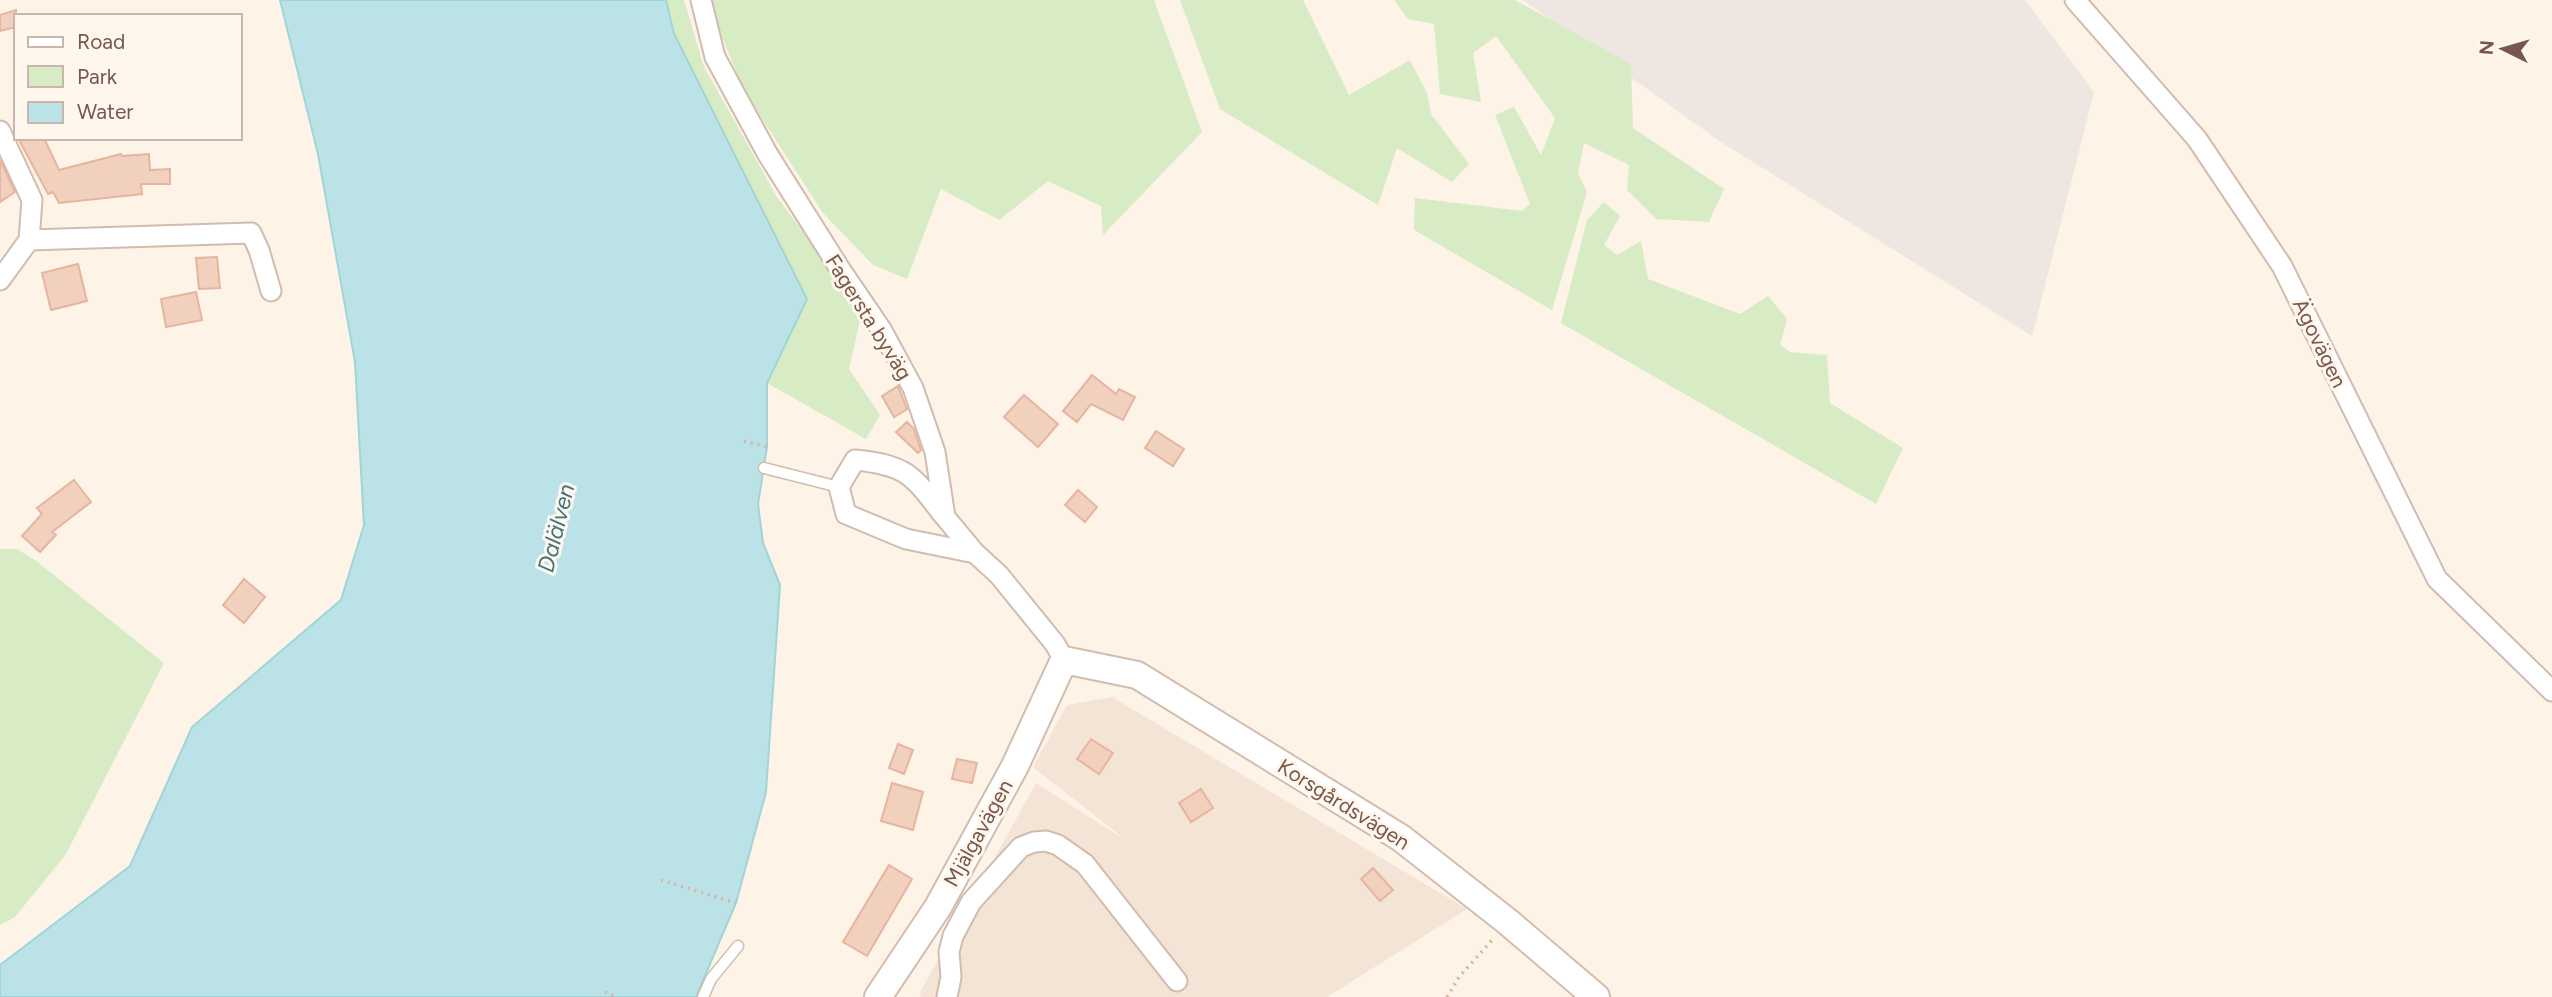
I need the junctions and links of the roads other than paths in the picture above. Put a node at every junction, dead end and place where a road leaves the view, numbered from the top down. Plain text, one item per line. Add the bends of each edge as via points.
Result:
1 (701, 0) edge
2 (2075, 0) edge
3 (0, 131) edge
4 (29, 240) junction
5 (0, 280) edge
6 (271, 291) dead end
7 (764, 468) dead end
8 (839, 487) junction
9 (945, 517) junction
10 (975, 553) junction
11 (1064, 660) junction
12 (2552, 691) edge
13 (738, 946) dead end
14 (1177, 981) dead end
15 (703, 997) edge
16 (878, 997) edge
17 (947, 997) edge
18 (1596, 997) edge

1 - 9 street, Fagersta byväg via 715,57 767,153 881,329 913,387 935,452
2 - 12 street, Ägovägen via 2197,139 2282,266 2437,579
3 - 4 street via 32,200
4 - 5 street
4 - 6 street via 251,233
7 - 8 lane
8 - 9 street via 855,460 885,463 914,478
8 - 10 street via 846,514 906,539
9 - 10 street
10 - 11 street via 999,575
11 - 16 street, Mjälgavägen via 1015,766 938,907
11 - 18 street, Korsgårdsvägen via 1137,675 1401,838
13 - 15 lane via 711,979
14 - 17 street via 1085,864 1046,841 1021,848 971,902 953,936

